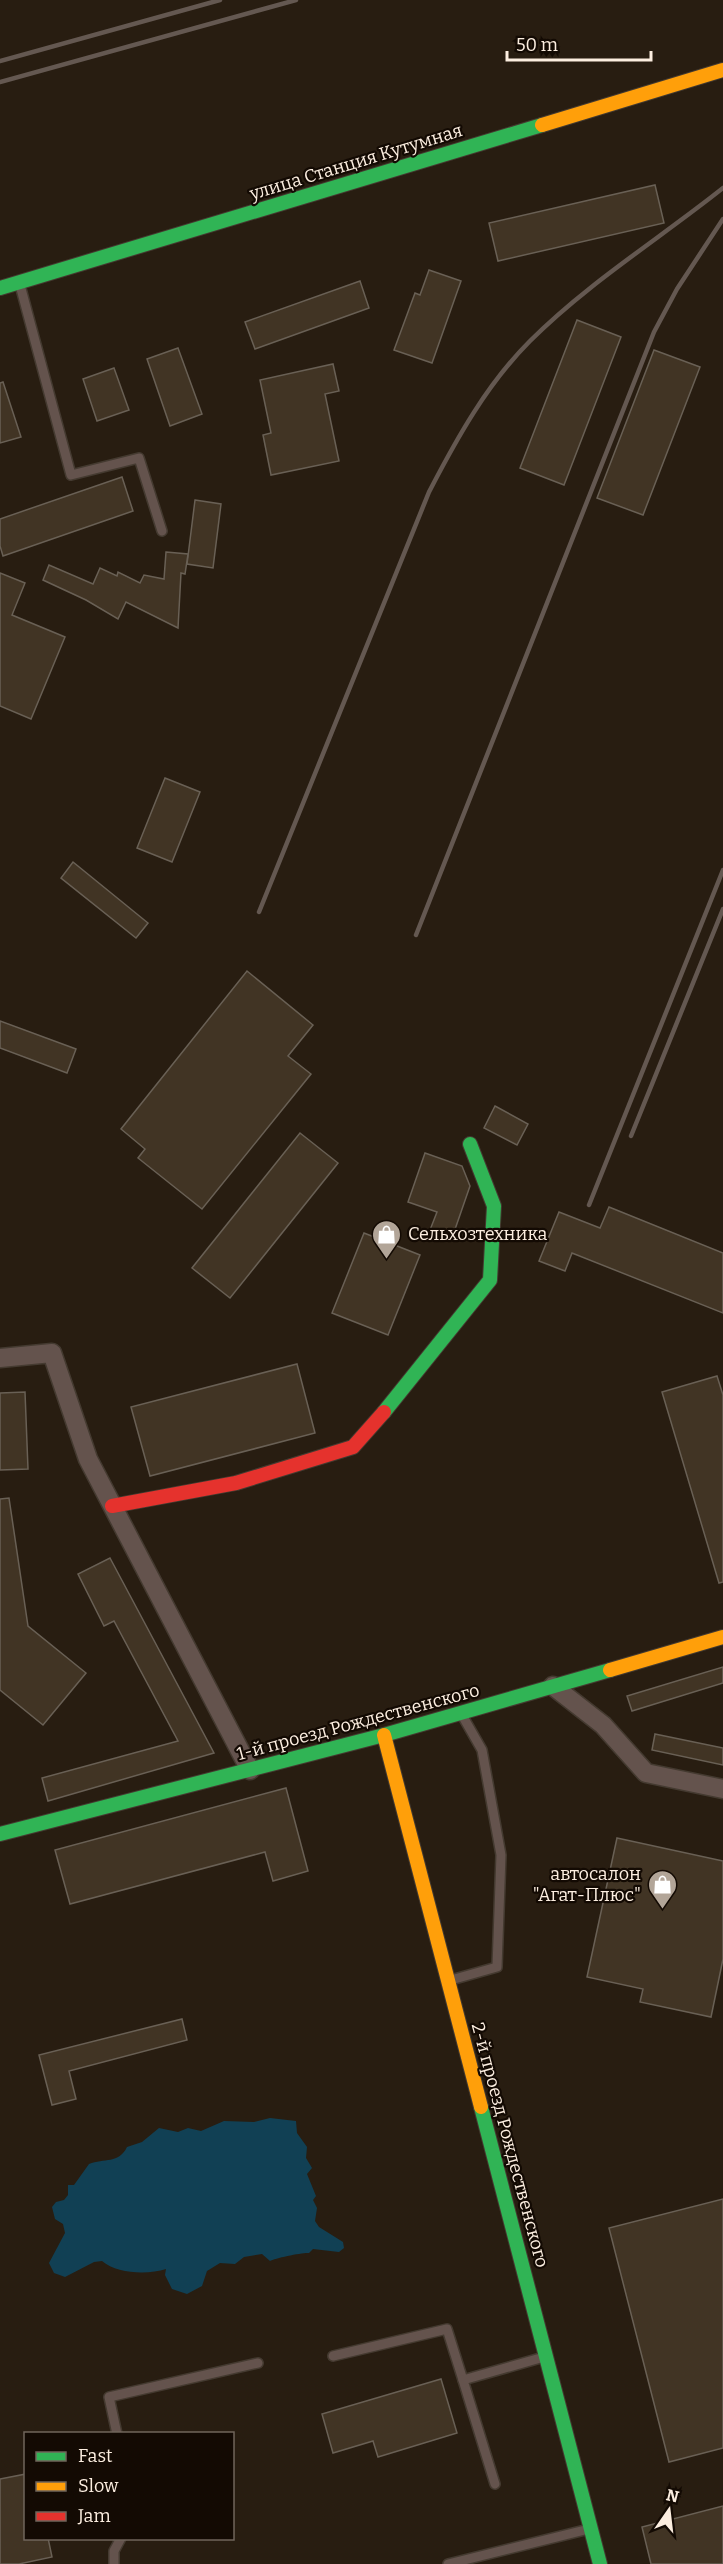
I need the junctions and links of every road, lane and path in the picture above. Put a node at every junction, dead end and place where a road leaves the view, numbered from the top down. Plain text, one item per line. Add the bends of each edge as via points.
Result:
1 (723, 70) edge
2 (20, 282) junction
3 (0, 288) edge
4 (162, 531) dead end
5 (470, 1144) dead end
6 (0, 1358) edge
7 (112, 1506) junction
8 (723, 1637) edge
9 (554, 1686) junction
10 (461, 1713) junction
11 (384, 1735) junction
12 (250, 1770) junction
13 (723, 1789) edge
14 (0, 1834) edge
15 (448, 1981) junction
16 (333, 2356) dead end
17 (546, 2356) junction
18 (258, 2363) dead end
19 (463, 2380) junction
20 (117, 2432) edge
21 (495, 2484) dead end
22 (591, 2528) junction
23 (120, 2540) edge
24 (458, 2563) edge
25 (114, 2564) edge
26 (448, 2564) edge
27 (600, 2564) edge

1 - 2 street, улица Станция Кутумная
2 - 3 street, улица Станция Кутумная
2 - 4 lane via 71,475 139,458
5 - 7 street via 494,1206 490,1280 353,1447 236,1483
6 - 7 street via 52,1353 88,1459
7 - 12 street
8 - 9 street, 1-й проезд Рождественского
9 - 10 street, 1-й проезд Рождественского
9 - 13 street via 603,1725 646,1773
10 - 11 street, 1-й проезд Рождественского
10 - 15 lane via 483,1750 501,1855 501,1916 497,1967
11 - 12 street, 1-й проезд Рождественского
11 - 15 street, 2-й проезд Рождественского
12 - 14 street, 1-й проезд Рождественского
15 - 17 street, 2-й проезд Рождественского
16 - 19 lane via 447,2329
17 - 19 lane
17 - 22 street, 2-й проезд Рождественского
18 - 20 lane via 109,2397
19 - 21 lane
22 - 24 lane
22 - 27 street, 2-й проезд Рождественского
23 - 25 lane via 114,2551
24 - 26 lane

